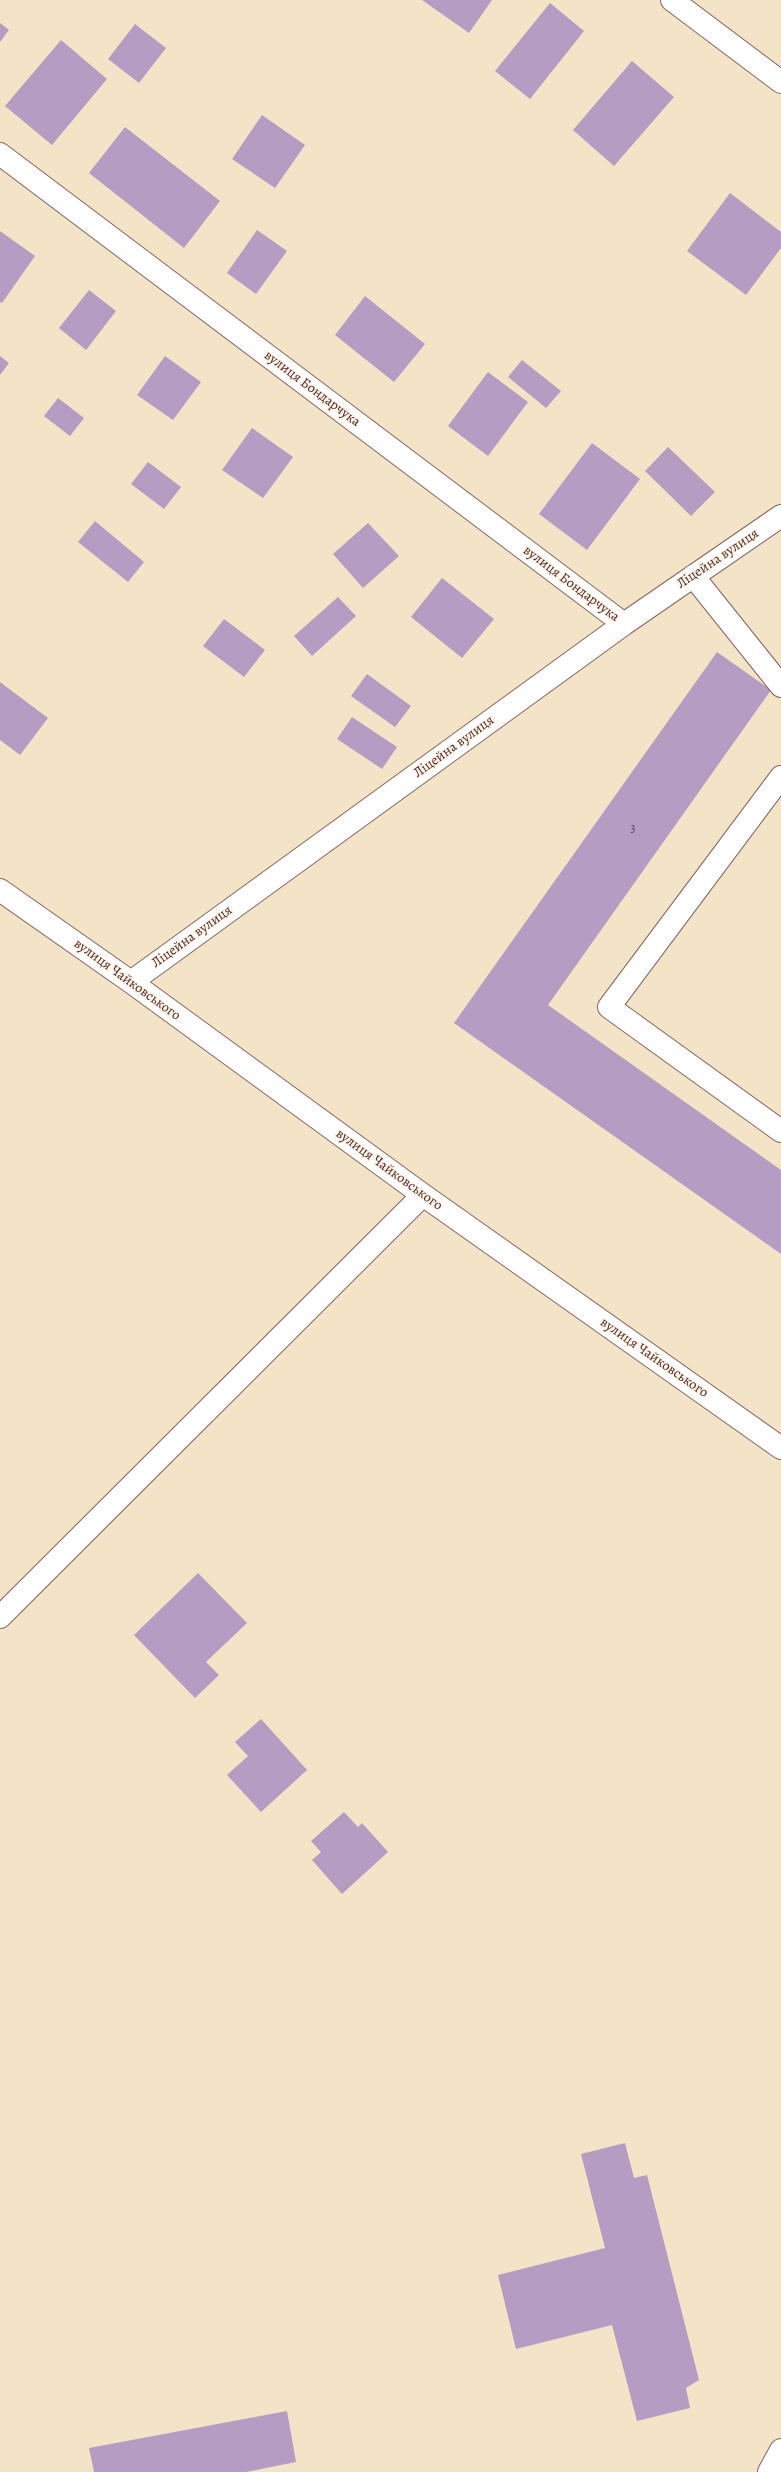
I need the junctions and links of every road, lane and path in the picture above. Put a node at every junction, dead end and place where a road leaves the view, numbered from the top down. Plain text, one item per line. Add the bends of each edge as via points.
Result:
1 (672, 0) edge
2 (781, 82) edge
3 (0, 154) edge
4 (781, 516) edge
5 (693, 576) junction
6 (624, 624) junction
7 (781, 686) edge
8 (781, 777) edge
9 (0, 890) edge
10 (131, 982) junction
11 (781, 1131) edge
12 (423, 1195) junction
13 (781, 1448) edge
14 (0, 1618) edge
15 (781, 2450) edge
16 (769, 2472) edge

1 - 2 street
3 - 6 street, вулиця Бондарчука
4 - 5 street, Ліцейна вулиця
5 - 6 street, Ліцейна вулиця
5 - 7 street
6 - 10 street, Ліцейна вулиця
8 - 11 street via 609,1007
9 - 10 street, вулиця Чайковського
10 - 12 street, вулиця Чайковського
12 - 13 street, вулиця Чайковського
12 - 14 street
15 - 16 street

